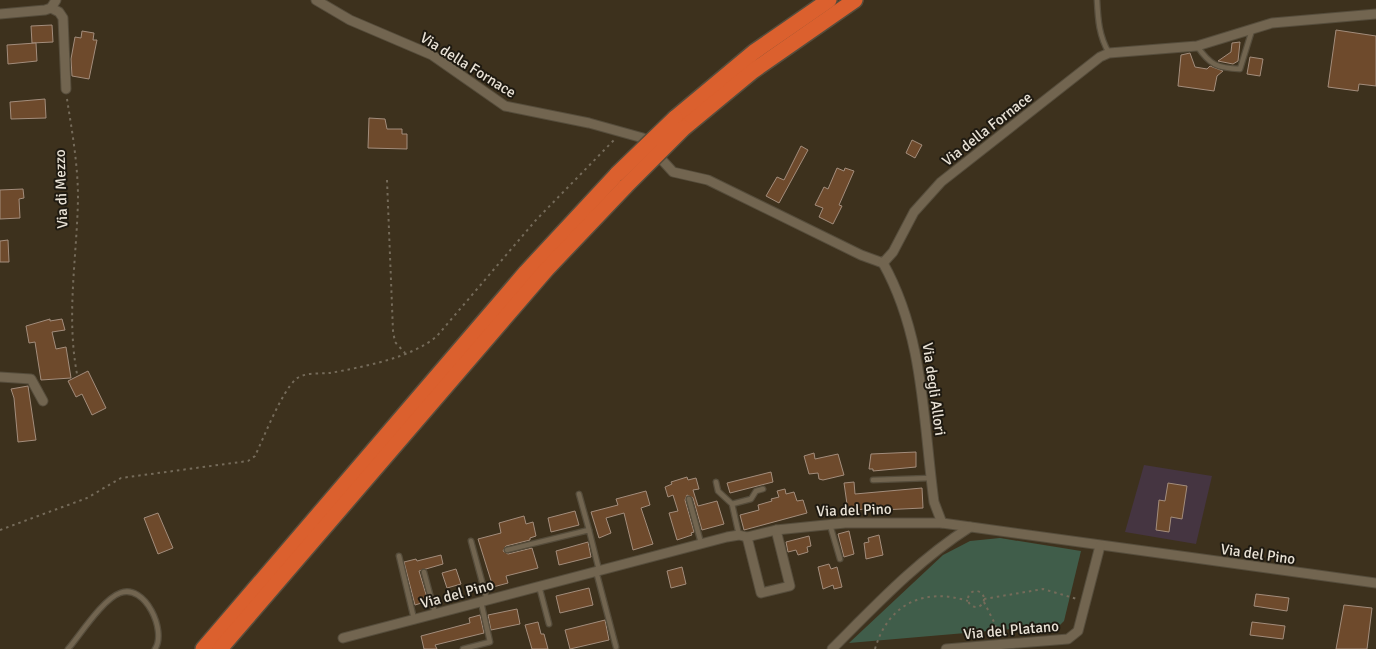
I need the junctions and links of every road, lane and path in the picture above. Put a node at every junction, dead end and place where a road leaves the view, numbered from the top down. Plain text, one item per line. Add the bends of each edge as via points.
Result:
1 (316, 0) edge
2 (829, 0) edge
3 (855, 0) edge
4 (1097, 0) edge
5 (54, 4) edge
6 (0, 14) edge
7 (1376, 14) edge
8 (1253, 28) junction
9 (1197, 46) junction
10 (1109, 53) junction
11 (66, 89) joint
12 (679, 123) junction
13 (622, 131) junction
14 (643, 138) dead end
15 (663, 161) dead end
16 (388, 180) dead end
17 (621, 180) junction
18 (883, 262) junction
19 (406, 353) junction
20 (77, 374) dead end
21 (0, 376) edge
22 (43, 401) dead end
23 (931, 478) junction
24 (873, 480) dead end
25 (716, 482) dead end
26 (763, 489) dead end
27 (579, 494) dead end
28 (689, 500) dead end
29 (732, 504) junction
30 (942, 523) junction
31 (830, 524) junction
32 (970, 527) junction
33 (0, 530) edge
34 (589, 530) junction
35 (776, 530) junction
36 (743, 536) junction
37 (471, 541) dead end
38 (701, 543) junction
39 (1100, 546) junction
40 (508, 550) dead end
41 (399, 556) dead end
42 (840, 560) dead end
43 (598, 570) junction
44 (424, 572) dead end
45 (1376, 583) edge
46 (539, 586) junction
47 (484, 601) junction
48 (984, 601) junction
49 (968, 602) junction
50 (1086, 602) junction
51 (435, 613) junction
52 (414, 619) junction
53 (549, 624) dead end
54 (235, 632) junction
55 (343, 638) dead end
56 (1000, 645) junction
57 (1026, 646) edge
58 (616, 647) dead end
59 (978, 648) edge
60 (68, 649) edge
61 (155, 649) edge
62 (203, 649) edge
63 (220, 649) edge
64 (226, 649) edge
65 (463, 649) edge
66 (832, 649) edge
67 (875, 649) edge
68 (946, 649) edge

1 - 13 street, Via della Fornace via 350,20 432,55 505,106
2 - 12 highway via 754,52
3 - 12 highway
4 - 10 lane via 1098,28
5 - 6 street via 38,11
5 - 11 street via 63,18
7 - 8 street, Via della Fornace via 1272,23
8 - 9 street, Via della Fornace
8 - 9 lane via 1240,69 1221,68 1206,60
9 - 10 street, Via della Fornace
10 - 18 street, Via della Fornace via 941,182 914,212 893,252
11 - 20 path, Via di Mezzo via 78,187 72,341
12 - 17 highway, bridge
13 - 14 street, Via della Fornace
13 - 19 path via 536,220 437,336 427,345
15 - 18 street via 673,172 708,180 861,255
16 - 19 path via 393,331 395,342
17 - 54 highway
17 - 62 highway via 526,272
18 - 23 street, Via degli Allori via 902,302 916,348
19 - 33 path via 349,370 306,374 297,378 285,394 255,456 248,461 121,478 87,498
21 - 22 street via 31,378
23 - 24 lane
23 - 30 street, Via degli Allori via 934,502
25 - 29 lane via 718,491
26 - 29 lane via 756,491 751,499
27 - 34 lane
28 - 38 lane
29 - 36 lane
30 - 31 street, Via del Pino
30 - 32 street, Via del Pino
31 - 35 street, Via del Pino
31 - 42 lane
32 - 39 street, Via del Pino
32 - 66 street via 918,565
34 - 40 lane
34 - 43 lane
35 - 36 street, Via del Pino
35 - 36 street via 790,586 761,593
36 - 38 street, Via del Pino
37 - 47 lane
38 - 43 street, Via del Pino
39 - 45 street, Via del Pino
39 - 50 street, Via del Platano
41 - 52 lane
43 - 46 street, Via del Pino
43 - 58 lane
44 - 51 lane
46 - 47 street, Via del Pino
46 - 53 lane
47 - 51 street, Via del Pino
47 - 65 lane via 490,642
48 - 49 path via 977,607
48 - 49 path via 981,592 974,591 968,596
48 - 50 path via 1044,589
48 - 56 path
49 - 67 path via 940,596 910,602 887,621
50 - 57 street, Via del Platano via 1078,631 1073,636
51 - 52 street, Via del Pino
52 - 55 street, Via del Pino
54 - 63 highway
54 - 64 lane
56 - 57 street, Via del Platano
56 - 59 street, Via del Platano
59 - 68 street, Via del Platano
60 - 61 lane via 106,604 120,593 127,592 144,600 152,613 160,633

